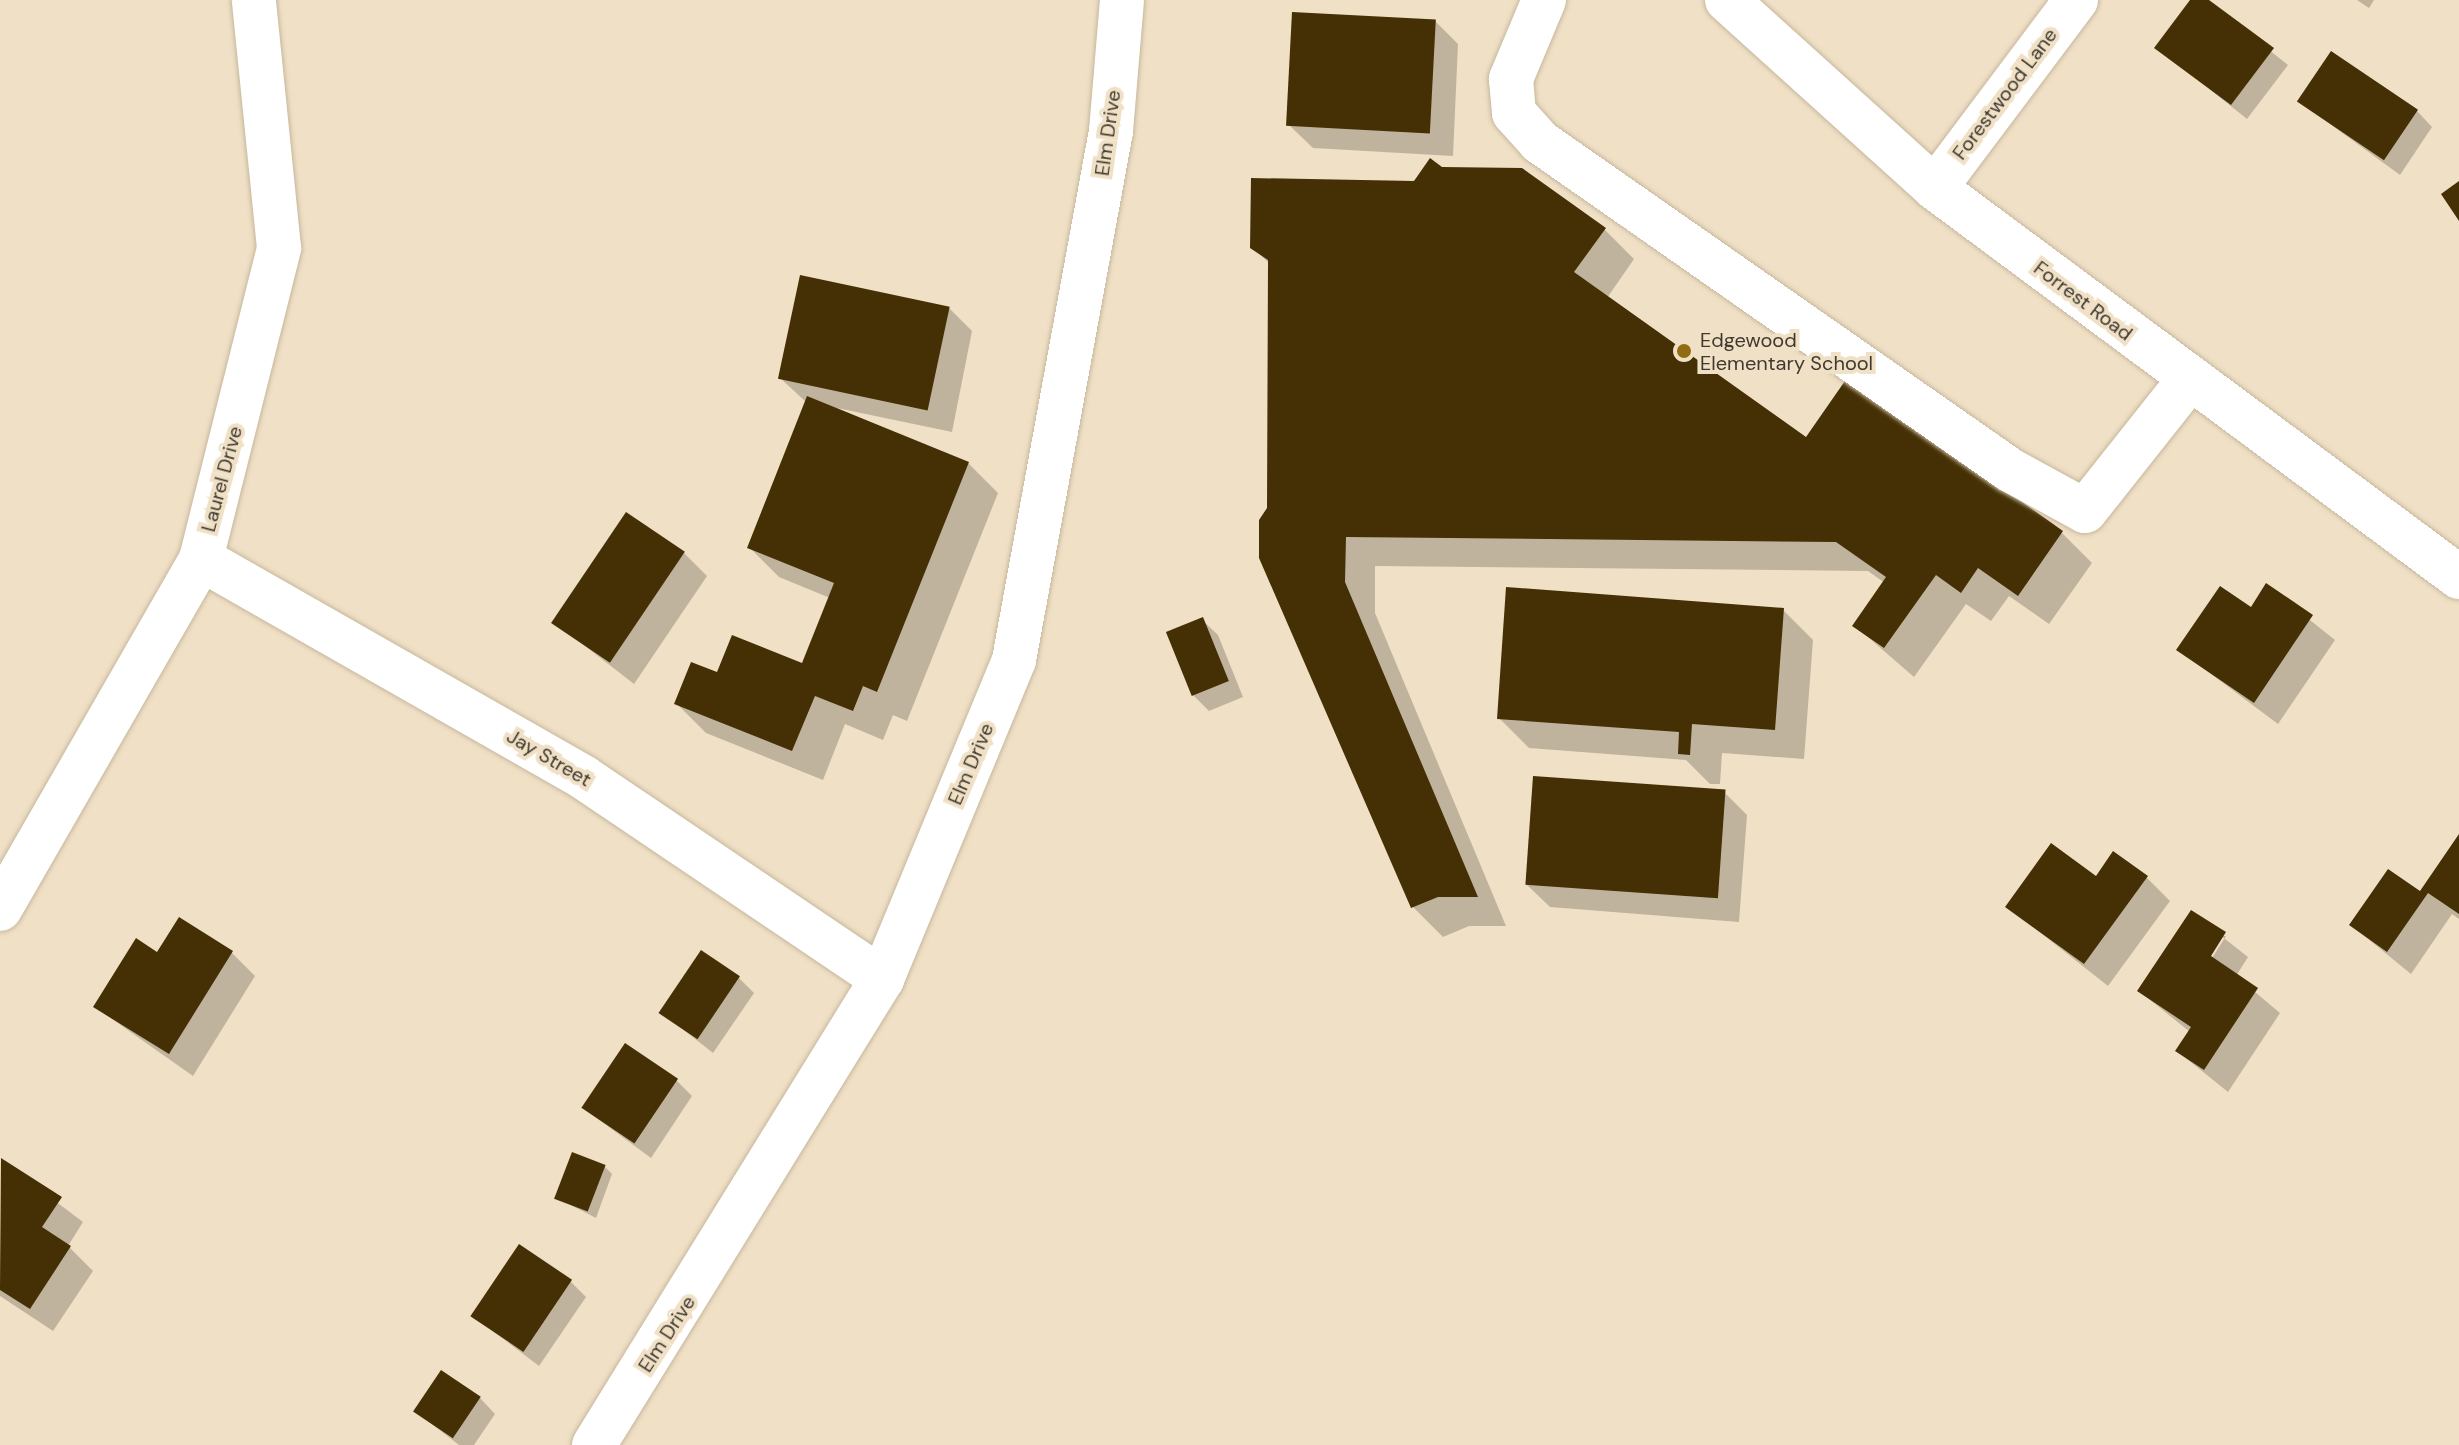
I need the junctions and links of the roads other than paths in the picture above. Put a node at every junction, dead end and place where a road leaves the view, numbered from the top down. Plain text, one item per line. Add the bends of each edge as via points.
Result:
1 (254, 0) edge
2 (1122, 0) edge
3 (1544, 0) edge
4 (1727, 0) edge
5 (2076, 0) edge
6 (1935, 188) junction
7 (2189, 380) junction
8 (201, 559) junction
9 (2459, 577) edge
10 (0, 909) edge
11 (882, 979) junction
12 (594, 1445) edge

1 - 8 street, Laurel Drive via 279,248
2 - 11 street, Elm Drive via 1111,131 1014,660
3 - 7 street via 1511,79 1514,113 1540,142 2010,470 2085,511
4 - 6 street, Forrest Road
5 - 6 street, Forestwood Lane
6 - 7 street, Forrest Road
7 - 9 street, Forrest Road
8 - 10 street, Laurel Drive
8 - 11 street, Jay Street via 583,777
11 - 12 street, Elm Drive

